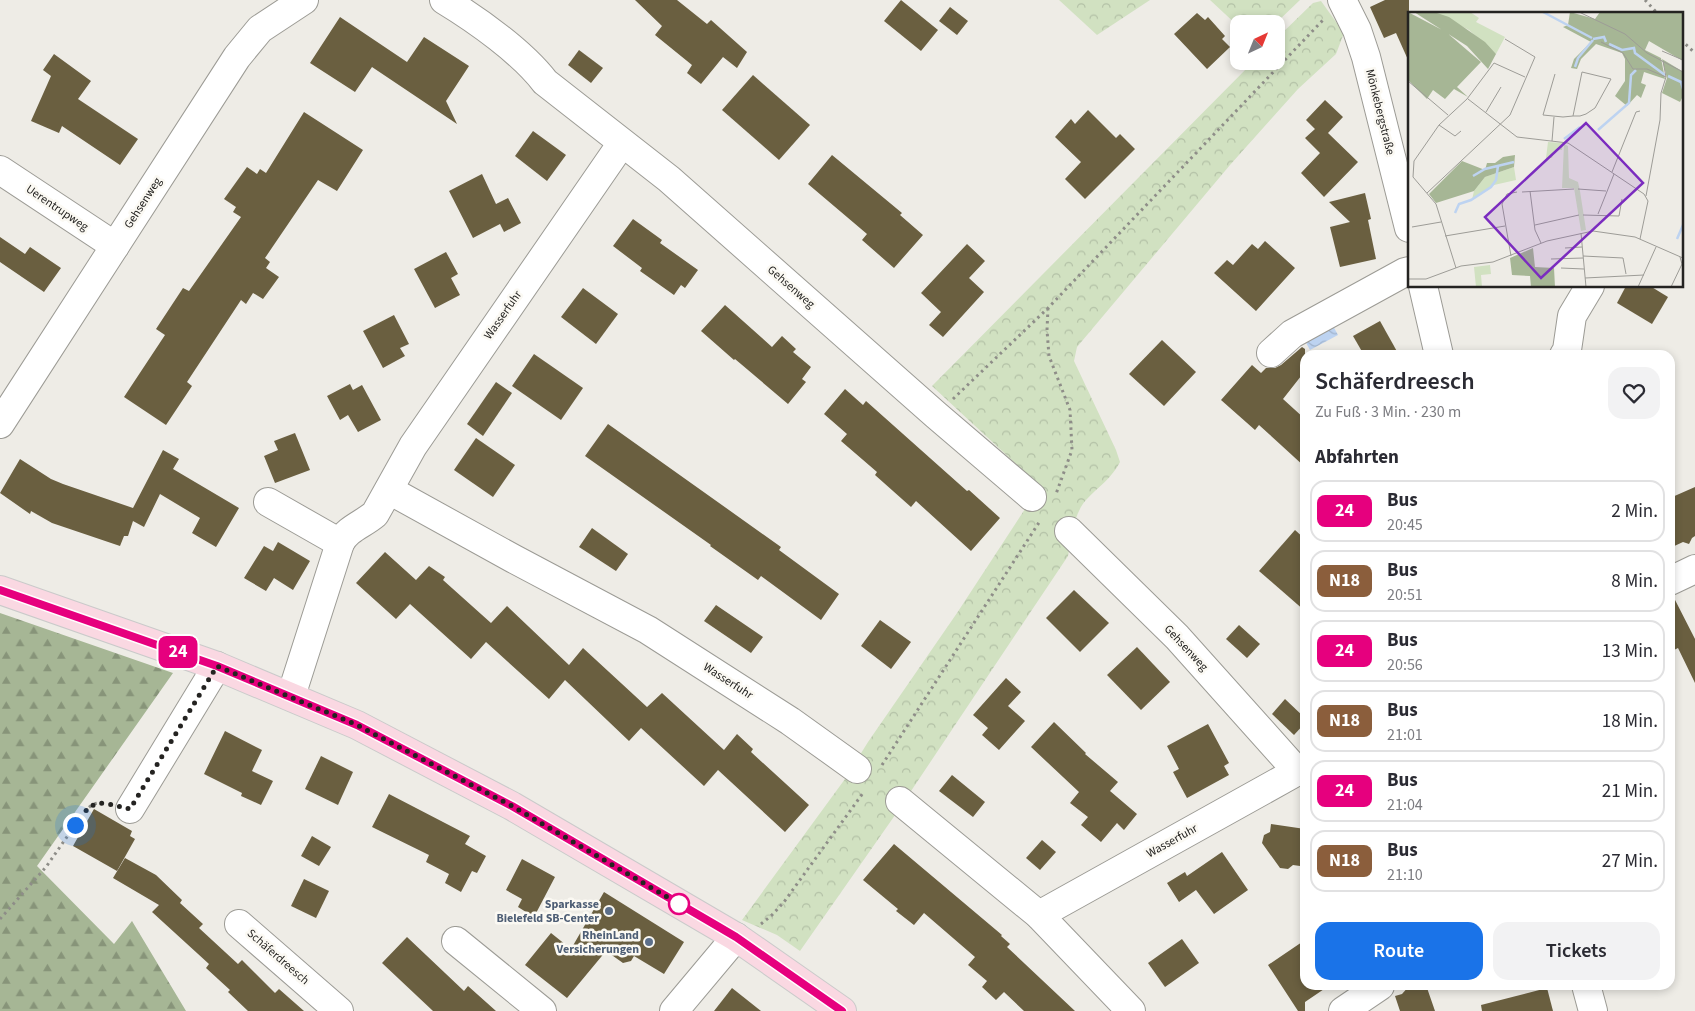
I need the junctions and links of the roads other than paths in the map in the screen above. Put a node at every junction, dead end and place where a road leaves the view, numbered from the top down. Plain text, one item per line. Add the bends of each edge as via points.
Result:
1 (304, 0) edge
2 (444, 0) edge
3 (1342, 0) edge
4 (622, 143) junction
5 (0, 170) edge
6 (1408, 224) edge
7 (115, 246) junction
8 (1408, 272) edge
9 (1423, 288) edge
10 (1589, 288) edge
11 (1438, 350) edge
12 (1566, 350) edge
13 (1271, 352) dead end
14 (0, 424) edge
15 (389, 490) junction
16 (268, 502) dead end
17 (1043, 503) road end
18 (1069, 531) dead end
19 (340, 544) junction
20 (1695, 569) edge
21 (1675, 579) edge
22 (0, 590) edge
23 (217, 666) junction
24 (291, 696) junction
25 (1300, 768) edge
26 (1300, 770) edge
27 (865, 775) road end
28 (900, 801) dead end
29 (130, 809) road end
30 (1039, 915) junction
31 (239, 924) dead end
32 (747, 931) junction
33 (456, 941) dead end
34 (1374, 990) edge
35 (1587, 990) edge
36 (339, 1011) edge
37 (542, 1011) edge
38 (674, 1011) edge
39 (842, 1011) edge
40 (1131, 1011) edge
41 (1343, 1011) edge
42 (1593, 1011) edge

1 - 7 street, Gehsenweg via 260,29 237,57
2 - 4 street, Gehsenweg via 532,65 545,82
3 - 6 street, Mönkebergstraße via 1358,30 1366,57
4 - 15 street, Wasserfuhr via 413,446
4 - 17 street, Gehsenweg via 669,179 936,415
5 - 7 street, Uerentrupweg
7 - 14 street, Gehsenweg
8 - 13 street via 1292,334
9 - 11 street
10 - 12 street via 1572,316
15 - 19 street, Wasserfuhr via 375,514 344,535
15 - 27 street, Wasserfuhr via 648,630 790,721
16 - 19 street
18 - 25 street, Gehsenweg via 1177,637
19 - 24 street, Wasserfuhr
20 - 21 street
22 - 23 main road
23 - 24 main road
23 - 29 street
24 - 32 main road via 357,725
26 - 30 street, Wasserfuhr
28 - 30 street
30 - 40 street
31 - 36 street, Schäferdreesch
32 - 38 street
32 - 39 main road
33 - 37 street
34 - 41 street
35 - 42 street

